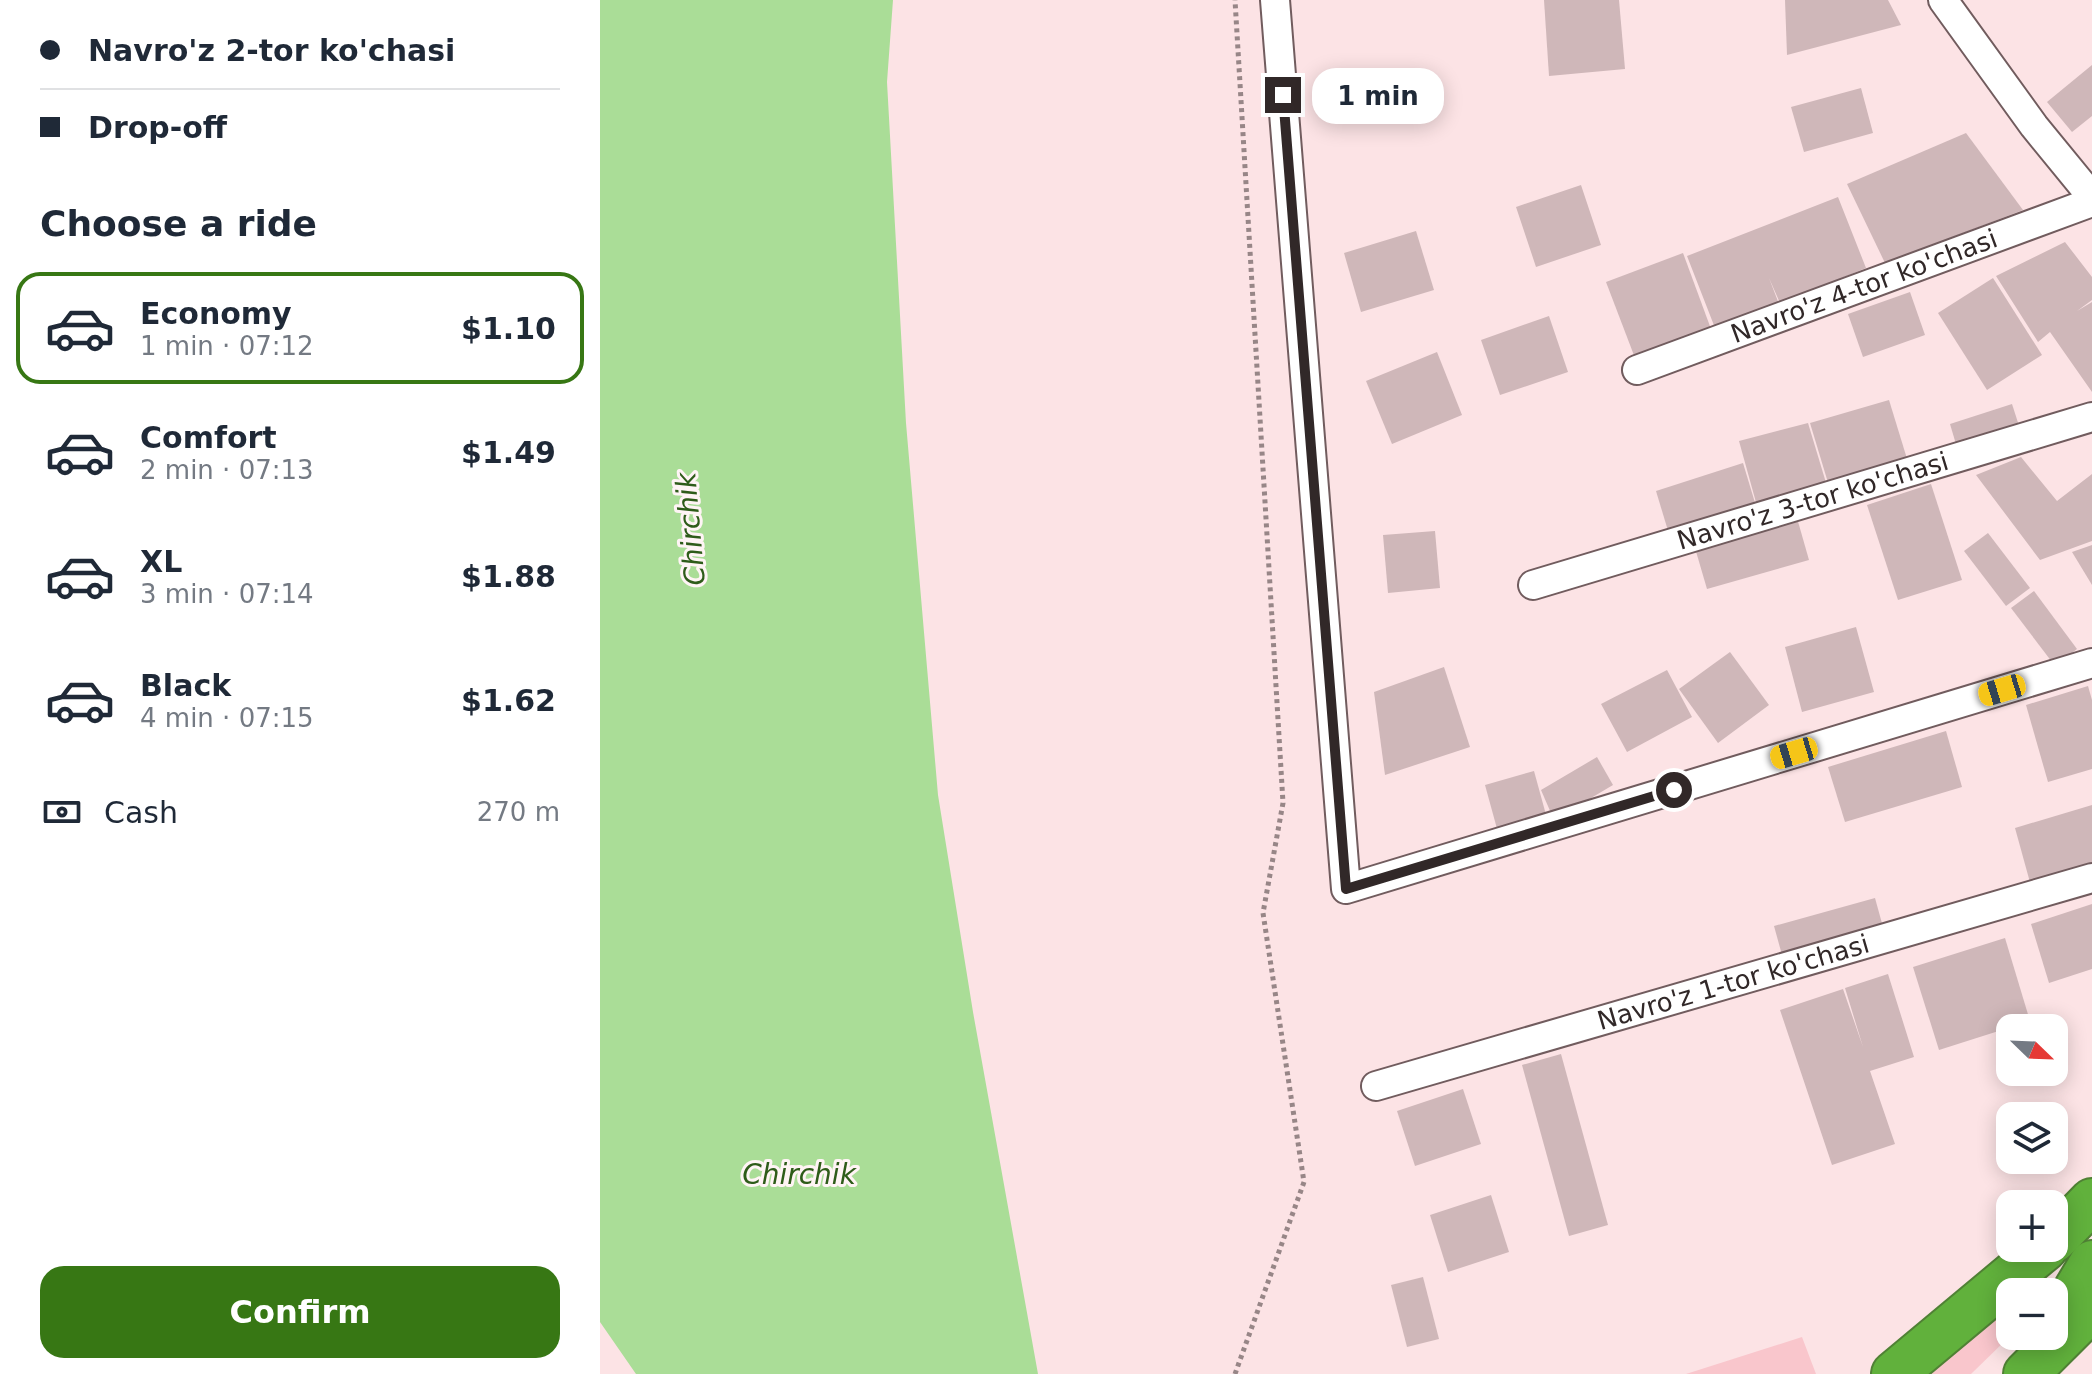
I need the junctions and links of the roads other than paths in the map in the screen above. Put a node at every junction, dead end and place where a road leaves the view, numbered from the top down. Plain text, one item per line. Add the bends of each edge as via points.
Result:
1 (1275, 0) edge
2 (1943, 0) edge
3 (2092, 199) edge
4 (1637, 370) dead end
5 (2092, 417) edge
6 (1533, 585) dead end
7 (2092, 663) edge
8 (2092, 878) edge
9 (1376, 1086) dead end
10 (2092, 1201) edge
11 (2068, 1226) edge
12 (2028, 1262) edge
13 (2092, 1263) edge
14 (2068, 1303) edge
15 (2092, 1308) edge
16 (2041, 1350) edge
17 (1894, 1374) edge
18 (2026, 1374) edge

1 - 7 street via 1346,889
2 - 3 street
3 - 4 street, Navro'z 4-tor ko'chasi
5 - 6 street, Navro'z 3-tor ko'chasi
8 - 9 street, Navro'z 1-tor ko'chasi
10 - 11 highway
12 - 17 highway
13 - 14 highway
15 - 18 highway
16 - 18 highway

